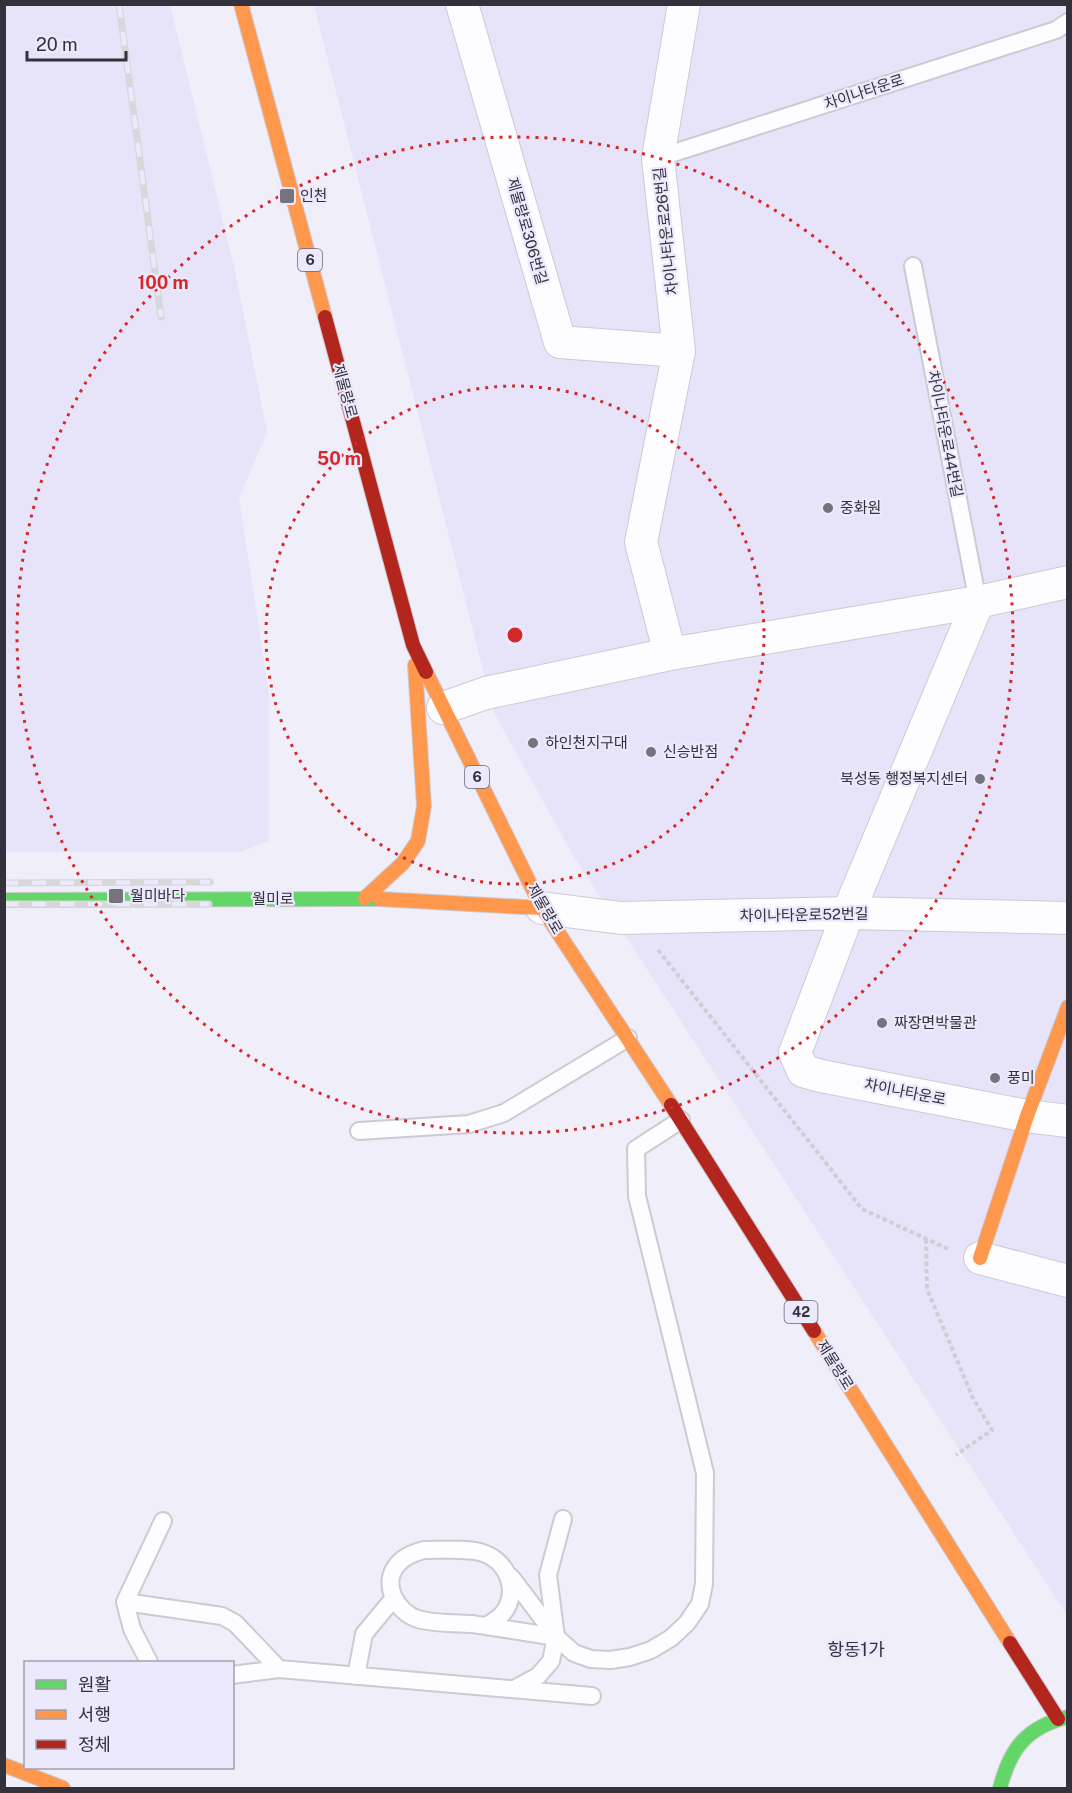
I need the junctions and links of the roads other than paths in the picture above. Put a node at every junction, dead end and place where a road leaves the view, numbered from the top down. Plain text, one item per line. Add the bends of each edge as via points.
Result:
1 (241, 4) edge
2 (462, 4) edge
3 (684, 4) edge
4 (1068, 22) edge
5 (658, 158) junction
6 (913, 266) dead end
7 (679, 351) junction
8 (1068, 582) edge
9 (978, 602) junction
10 (413, 645) junction
11 (670, 654) junction
12 (443, 708) junction
13 (365, 898) junction
14 (4, 900) edge
15 (542, 908) junction
16 (849, 913) junction
17 (1068, 918) edge
18 (1068, 1007) edge
19 (628, 1038) junction
20 (1027, 1116) junction
21 (681, 1120) junction
22 (1068, 1121) edge
23 (359, 1131) dead end
24 (980, 1258) joint
25 (1068, 1281) edge
26 (563, 1519) dead end
27 (163, 1521) dead end
28 (507, 1571) junction
29 (393, 1599) junction
30 (125, 1602) junction
31 (486, 1626) junction
32 (556, 1637) junction
33 (148, 1661) edge
34 (279, 1669) junction
35 (234, 1675) edge
36 (356, 1676) junction
37 (516, 1688) junction
38 (592, 1696) dead end
39 (1063, 1718) edge
40 (4, 1765) edge
41 (63, 1788) edge
42 (1000, 1788) edge

1 - 10 main road, 제물량로 / 6
2 - 7 street, 제물량로306번길 via 560,342
3 - 5 street, 차이나타운로26번길
4 - 5 lane, 차이나타운로 via 1056,30
5 - 7 street, 차이나타운로26번길
6 - 9 lane, 차이나타운로44번길
7 - 11 street via 641,542
8 - 9 street
9 - 11 street
9 - 16 street
10 - 12 main road, 제물량로 / 6
10 - 13 main road via 424,806 418,841 403,863
11 - 12 street via 486,693
12 - 15 main road, 제물량로 / 6
13 - 14 main road, 월미로
13 - 15 main road, 월미로
15 - 16 street, 차이나타운로52번길 via 621,918
15 - 19 main road, 제물량로 / 42
16 - 17 street, 차이나타운로52번길
16 - 20 street, 차이나타운로 via 795,1053 803,1071
18 - 20 main road
19 - 21 main road, 제물량로 / 42
19 - 23 lane via 504,1113 469,1124
20 - 22 street
20 - 24 main road
21 - 32 lane via 636,1149 637,1196 705,1473 704,1584 699,1604 687,1623 651,1650 610,1660 591,1659 574,1653
21 - 39 main road, 제물량로 / 42
24 - 25 street
26 - 32 lane via 548,1575
27 - 30 lane
28 - 29 lane via 482,1552 424,1550 408,1554 395,1566 390,1583
28 - 31 lane via 512,1587 510,1602 502,1616
28 - 32 lane
29 - 31 lane via 418,1619
29 - 36 lane via 364,1634
30 - 33 lane via 132,1629
30 - 34 lane via 222,1616 235,1623
31 - 32 lane
32 - 37 lane via 551,1661 538,1676
34 - 35 lane
34 - 36 lane
36 - 37 lane
37 - 38 lane
39 - 42 main road via 1038,1728 1019,1744 1006,1766
40 - 41 main road

